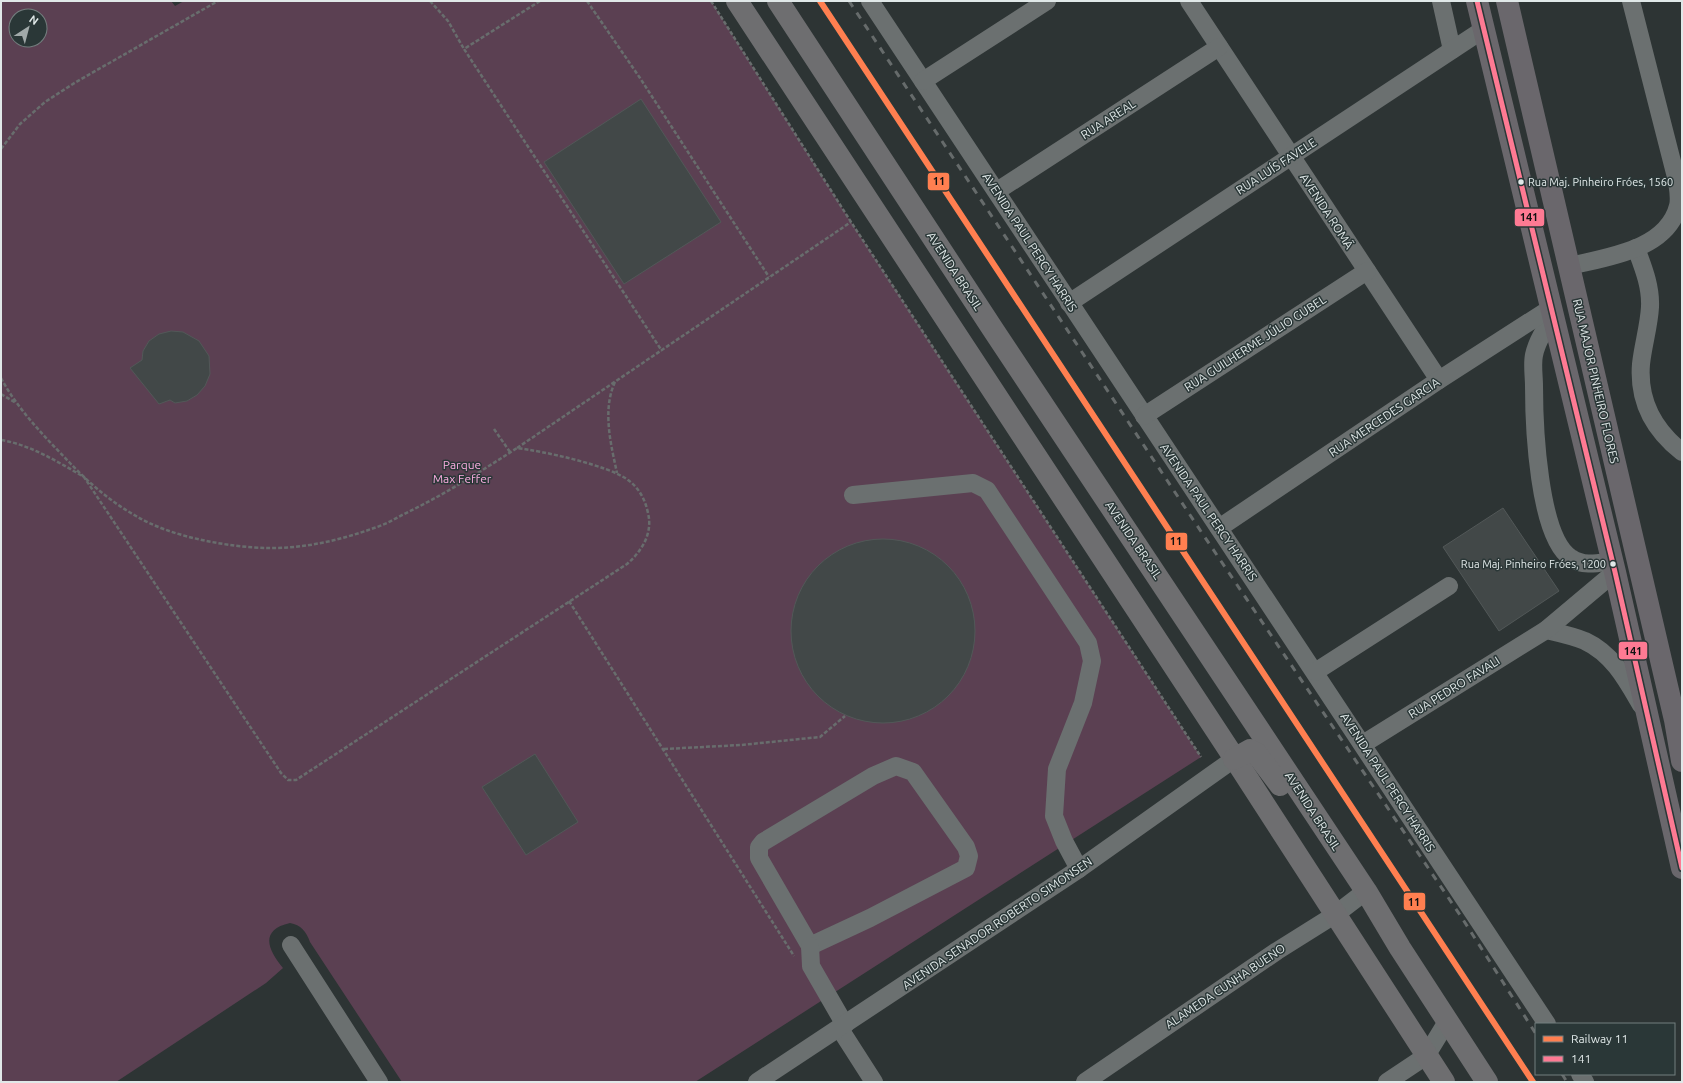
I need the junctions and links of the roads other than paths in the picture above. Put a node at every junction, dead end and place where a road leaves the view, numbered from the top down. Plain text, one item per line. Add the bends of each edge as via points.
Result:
1 (737, 1) edge
2 (778, 1) edge
3 (870, 1) edge
4 (1047, 1) edge
5 (1189, 1) edge
6 (1441, 1) edge
7 (1477, 1) edge
8 (1507, 1) edge
9 (1631, 1) edge
10 (1484, 29) junction
11 (1218, 47) junction
12 (1452, 50) junction
13 (923, 81) junction
14 (1291, 156) junction
15 (997, 191) junction
16 (1636, 248) junction
17 (1570, 266) junction
18 (1366, 271) junction
19 (970, 294) junction
20 (1069, 303) junction
21 (937, 306) junction
22 (1552, 312) junction
23 (994, 331) junction
24 (963, 346) junction
25 (1439, 380) junction
26 (1144, 416) junction
27 (1682, 452) edge
28 (853, 495) dead end
29 (1219, 528) junction
30 (1614, 566) junction
31 (1449, 586) dead end
32 (1546, 630) junction
33 (1315, 672) junction
34 (1647, 715) junction
35 (1678, 719) edge
36 (1363, 744) junction
37 (1234, 759) junction
38 (1682, 761) edge
39 (1302, 796) junction
40 (1682, 868) edge
41 (1079, 869) junction
42 (1366, 891) junction
43 (1336, 914) junction
44 (291, 945) dead end
45 (810, 946) junction
46 (1448, 1020) junction
47 (1546, 1023) edge
48 (842, 1027) junction
49 (1426, 1056) junction
50 (379, 1082) edge
51 (757, 1082) edge
52 (874, 1082) edge
53 (1085, 1082) edge
54 (1387, 1082) edge
55 (1444, 1082) edge
56 (1487, 1082) edge

1 - 21 main road
2 - 19 main road, AVENIDA BRASIL
3 - 13 street, AVENIDA PAUL PERCY HARRIS
4 - 13 street
5 - 11 street, AVENIDA ROMÃ
6 - 12 street
7 - 10 highway
8 - 17 highway, RUA MAJOR PINHEIRO FLORES
9 - 16 street via 1677,181 1679,204 1668,228 1658,237
10 - 12 street, RUA LUÍS FAVELE
10 - 22 highway
11 - 14 street, AVENIDA ROMÃ
11 - 15 street, RUA AREAL
12 - 14 street, RUA LUÍS FAVELE
13 - 15 street, AVENIDA PAUL PERCY HARRIS
14 - 18 street, AVENIDA ROMÃ
14 - 20 street, RUA LUÍS FAVELE
15 - 20 street, AVENIDA PAUL PERCY HARRIS
16 - 17 street
16 - 27 street via 1650,298 1641,364 1643,398 1657,428
17 - 35 highway, RUA MAJOR PINHEIRO FLORES
18 - 25 street, AVENIDA ROMÃ
18 - 26 street, RUA GUILHERME JÚLIO GUBEL
19 - 21 main road via 968,308 959,317 952,317
19 - 23 main road, AVENIDA BRASIL
20 - 26 street, AVENIDA PAUL PERCY HARRIS
21 - 24 main road
22 - 25 street, RUA MERCEDES GARCIA
22 - 30 highway
22 - 30 street via 1534,356 1536,453 1551,523 1561,549 1571,558 1585,564
23 - 24 main road via 981,324 968,325 964,330
23 - 39 main road, AVENIDA BRASIL via 1266,738
24 - 37 main road
25 - 29 street, RUA MERCEDES GARCIA
26 - 29 street, AVENIDA PAUL PERCY HARRIS
28 - 41 street via 973,483 987,490 1088,642 1092,661 1083,703 1057,769 1054,816
29 - 33 street, AVENIDA PAUL PERCY HARRIS
30 - 32 street, RUA PEDRO FAVALI
30 - 34 highway
31 - 33 street
32 - 34 street via 1585,642 1605,654 1621,672
32 - 36 street, RUA PEDRO FAVALI
33 - 36 street, AVENIDA PAUL PERCY HARRIS
34 - 40 highway
35 - 38 highway, RUA MAJOR PINHEIRO FLORES
36 - 47 street, AVENIDA PAUL PERCY HARRIS
37 - 39 main road via 1250,750 1256,753 1277,782
37 - 41 street, AVENIDA SENADOR ROBERTO SIMONSEN
37 - 43 main road
39 - 42 main road, AVENIDA BRASIL
41 - 48 street, AVENIDA SENADOR ROBERTO SIMONSEN
42 - 43 street, ALAMEDA CUNHA BUENO
42 - 46 main road, AVENIDA BRASIL
43 - 49 main road
43 - 53 street, ALAMEDA CUNHA BUENO via 1277,951
44 - 50 street
45 - 45 street via 966,868 969,856 966,847 913,772 896,766 873,776 762,842 759,847 759,858
45 - 48 street via 811,966
46 - 49 street
46 - 56 main road, AVENIDA BRASIL
48 - 51 street, AVENIDA SENADOR ROBERTO SIMONSEN
48 - 52 street
49 - 54 street
49 - 55 main road

